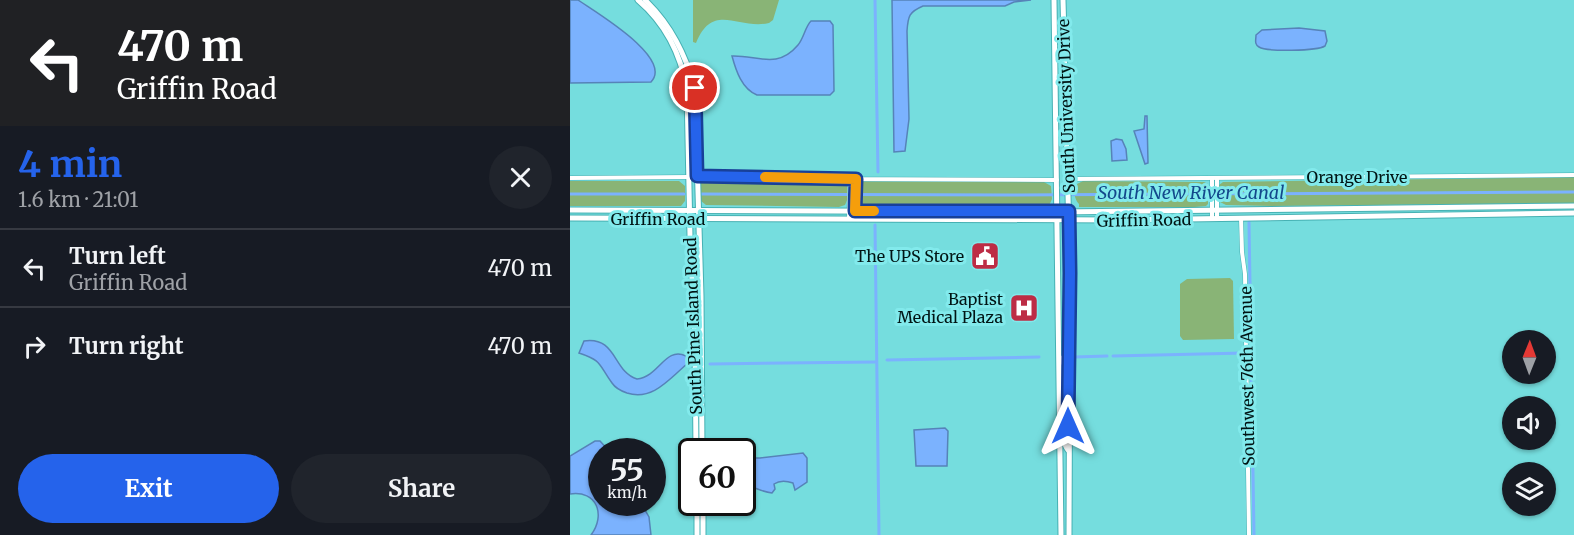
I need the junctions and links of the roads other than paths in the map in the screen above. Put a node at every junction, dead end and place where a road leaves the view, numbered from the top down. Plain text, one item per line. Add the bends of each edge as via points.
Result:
1 (638, 0) edge
2 (645, 0) edge
3 (1054, 0) edge
4 (1063, 0) edge
5 (695, 92) junction
6 (687, 93) junction
7 (1574, 175) edge
8 (697, 176) junction
9 (689, 177) junction
10 (570, 178) edge
11 (1069, 179) junction
12 (1214, 179) junction
13 (1058, 180) junction
14 (853, 182) junction
15 (1574, 206) edge
16 (690, 207) junction
17 (697, 207) junction
18 (852, 208) junction
19 (1310, 208) junction
20 (1323, 208) junction
21 (570, 210) edge
22 (1214, 210) junction
23 (896, 211) junction
24 (1069, 211) junction
25 (1058, 212) junction
26 (1574, 213) edge
27 (1304, 216) junction
28 (1314, 216) junction
29 (570, 218) edge
30 (1241, 218) junction
31 (690, 219) junction
32 (698, 219) junction
33 (852, 219) junction
34 (1215, 219) junction
35 (881, 220) junction
36 (1058, 220) junction
37 (1069, 220) junction
38 (1059, 301) junction
39 (1069, 347) junction
40 (1059, 357) junction
41 (1059, 392) junction
42 (1068, 403) junction
43 (699, 438) edge
44 (699, 438) edge
45 (1068, 450) junction
46 (697, 516) edge
47 (703, 516) edge
48 (697, 535) edge
49 (703, 535) edge
50 (1065, 535) edge
51 (1249, 535) edge

1 - 6 main road, South Pine Island Road via 662,25 670,40 684,72
2 - 5 main road, South Pine Island Road via 674,36
3 - 13 main road, South University Drive
4 - 11 main road, South University Drive
5 - 6 main road
5 - 8 main road, South Pine Island Road
6 - 9 main road, South Pine Island Road
7 - 12 street, Orange Drive
8 - 14 street
8 - 17 main road, South Pine Island Road
9 - 10 street
9 - 16 main road, South Pine Island Road
11 - 12 street, Orange Drive
11 - 24 main road, South University Drive
12 - 22 street
13 - 14 street
13 - 25 main road, South University Drive
14 - 18 street
15 - 20 main road, Griffin Road
16 - 17 main road, Griffin Road
16 - 21 main road, Griffin Road
16 - 31 main road, South Pine Island Road
17 - 18 main road, Griffin Road
17 - 32 main road, South Pine Island Road
18 - 23 main road, Griffin Road
18 - 33 street
19 - 20 main road, Griffin Road
19 - 22 main road, Griffin Road
19 - 27 main road
20 - 28 main road
22 - 24 main road, Griffin Road
22 - 34 street
23 - 25 main road, Griffin Road
23 - 35 main road
24 - 25 main road, Griffin Road
24 - 37 main road, South University Drive
25 - 36 main road, South University Drive
26 - 28 main road, Griffin Road
27 - 28 main road, Griffin Road
27 - 30 main road, Griffin Road
29 - 31 main road, Griffin Road
30 - 34 main road, Griffin Road
30 - 51 street, Southwest 76th Avenue
31 - 32 main road, Griffin Road
31 - 44 main road, South Pine Island Road
32 - 33 main road, Griffin Road
32 - 43 main road, South Pine Island Road
33 - 35 main road, Griffin Road
34 - 37 main road, Griffin Road
35 - 36 main road, Griffin Road
36 - 37 main road, Griffin Road
36 - 38 main road, South University Drive
37 - 39 main road, South University Drive
38 - 39 main road via 1066,304
38 - 40 main road, South University Drive
39 - 42 main road, South University Drive
40 - 41 main road, South University Drive
40 - 42 main road via 1064,364 1064,398
41 - 45 main road
41 - 50 main road, South University Drive via 1061,521
42 - 45 main road, South University Drive
45 - 50 main road, South University Drive
46 - 48 main road
47 - 49 main road

